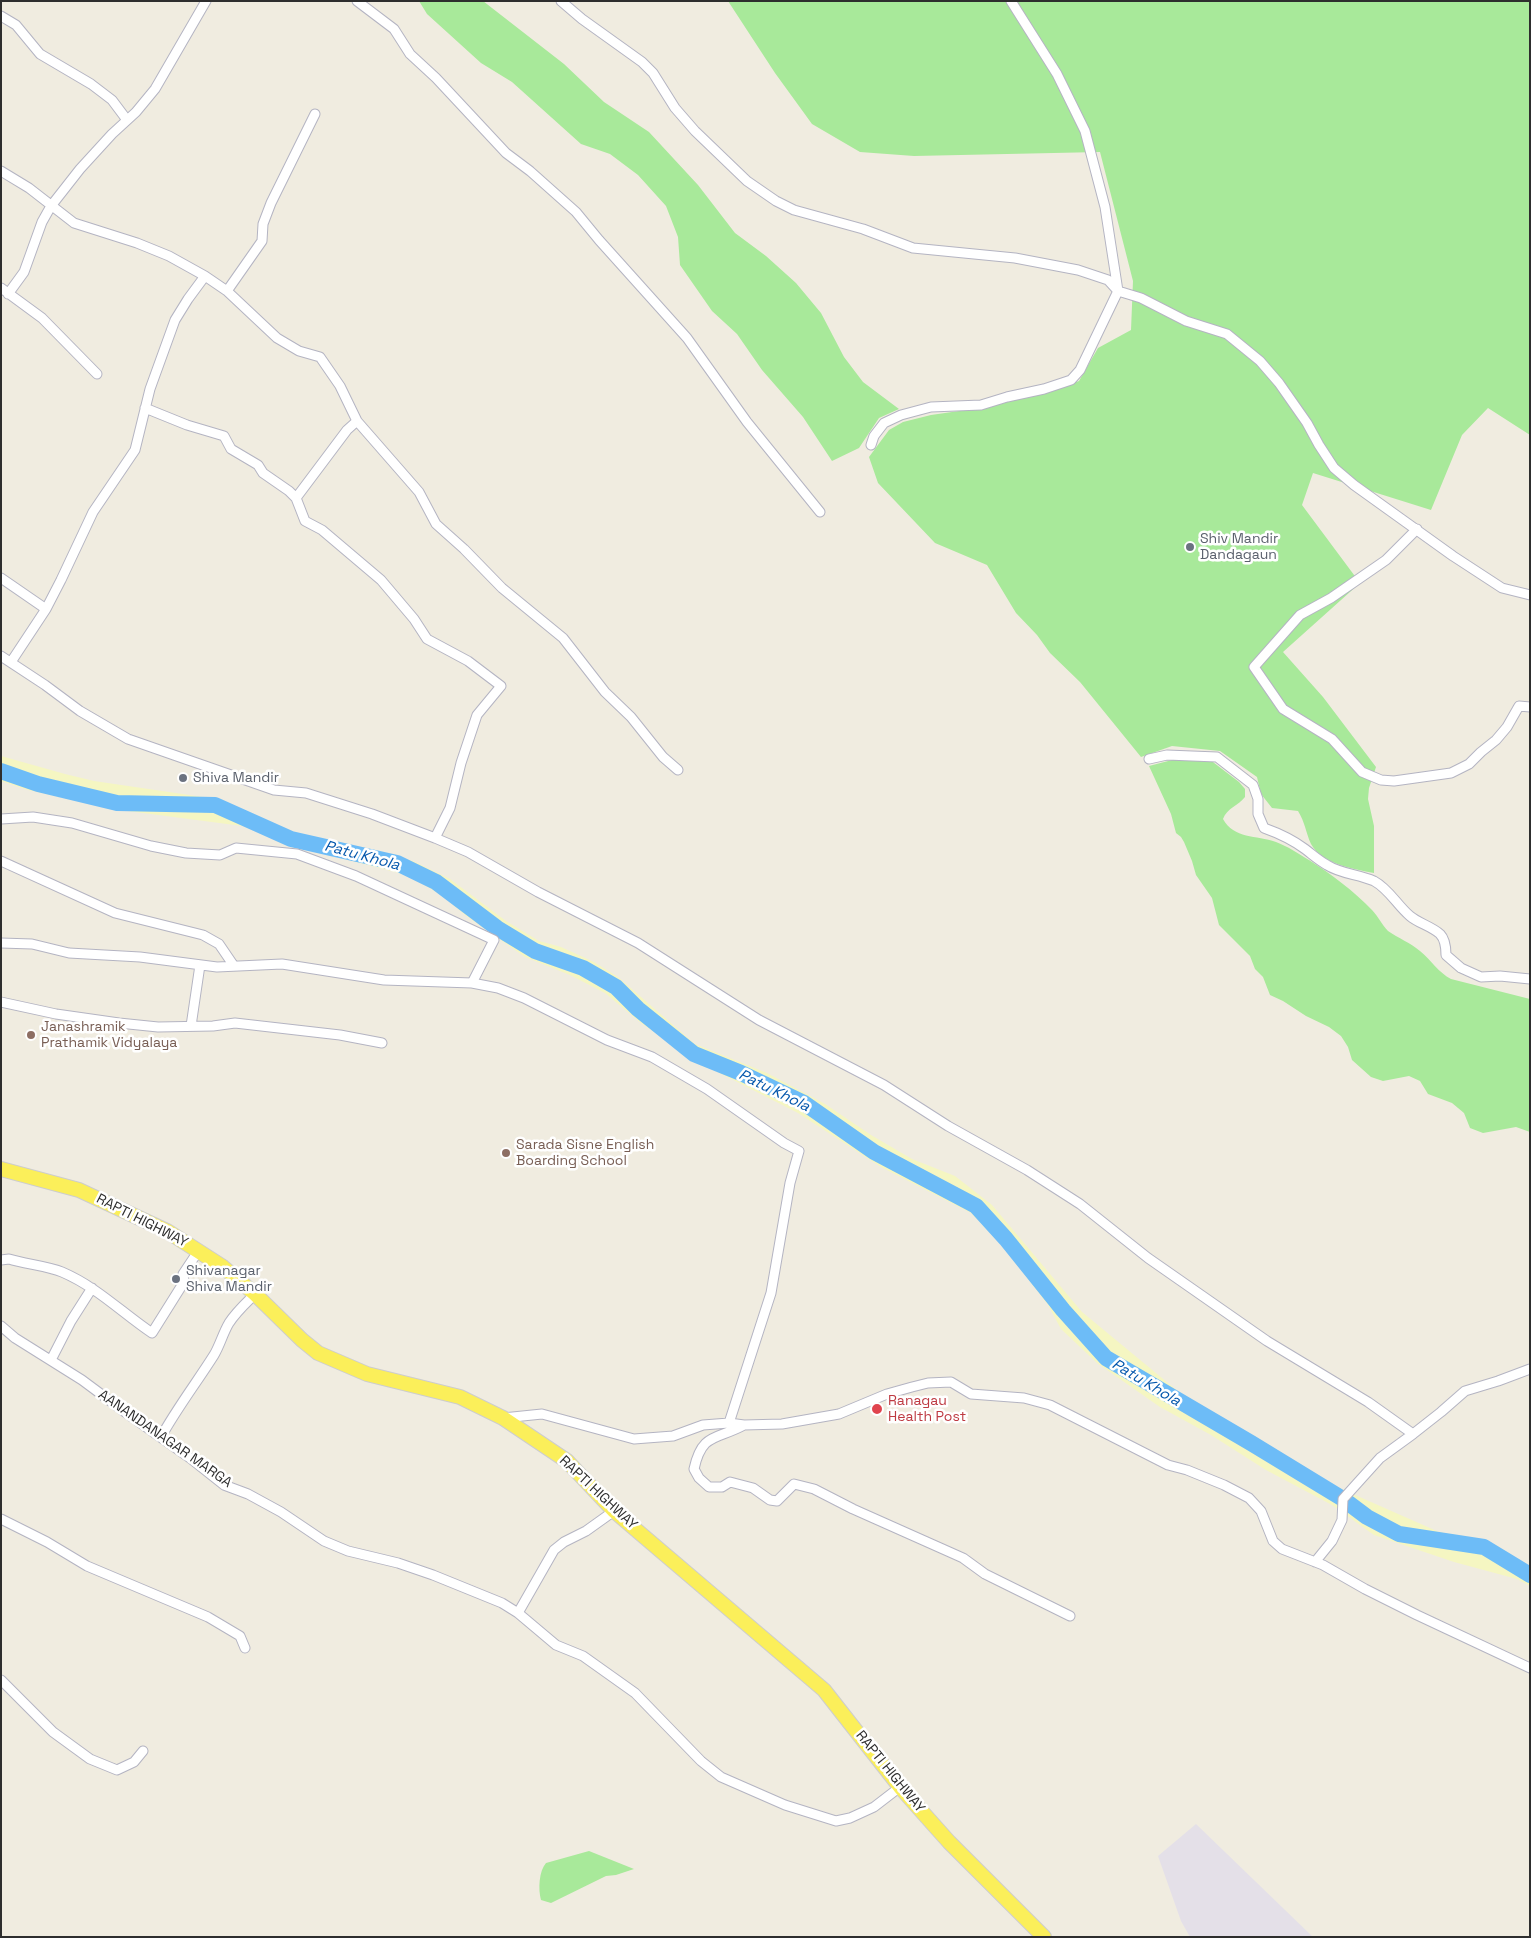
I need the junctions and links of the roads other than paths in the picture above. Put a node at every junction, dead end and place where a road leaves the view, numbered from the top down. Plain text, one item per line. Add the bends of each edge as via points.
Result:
1 (206, 1) edge
2 (357, 1) edge
3 (561, 1) edge
4 (1010, 1) edge
5 (1, 16) edge
6 (315, 114) dead end
7 (127, 120) junction
8 (1, 171) edge
9 (51, 206) junction
10 (205, 276) junction
11 (5, 291) edge
12 (227, 291) junction
13 (1118, 291) junction
14 (96, 374) dead end
15 (145, 408) junction
16 (356, 421) junction
17 (871, 445) dead end
18 (296, 498) junction
19 (820, 512) dead end
20 (1416, 529) junction
21 (1, 578) edge
22 (1530, 595) edge
23 (46, 609) junction
24 (1, 656) edge
25 (11, 662) junction
26 (1530, 707) edge
27 (1149, 759) dead end
28 (678, 770) dead end
29 (1, 819) edge
30 (435, 838) junction
31 (1, 861) edge
32 (1, 943) edge
33 (200, 965) junction
34 (234, 966) junction
35 (1530, 979) edge
36 (472, 983) junction
37 (1, 1002) edge
38 (191, 1026) junction
39 (382, 1043) dead end
40 (1, 1169) edge
41 (199, 1250) junction
42 (1, 1260) edge
43 (92, 1288) junction
44 (255, 1294) junction
45 (1, 1326) edge
46 (51, 1360) junction
47 (1530, 1369) edge
48 (503, 1418) junction
49 (729, 1423) junction
50 (744, 1425) junction
51 (1413, 1434) junction
52 (161, 1436) junction
53 (614, 1511) junction
54 (1, 1519) edge
55 (1315, 1562) junction
56 (518, 1613) junction
57 (1070, 1616) dead end
58 (245, 1648) dead end
59 (1530, 1668) edge
60 (1, 1680) edge
61 (143, 1751) dead end
62 (900, 1787) junction
63 (1044, 1937) edge

1 - 7 street via 155,89
2 - 19 street via 394,29 410,54 506,153 576,212 687,338 747,422
3 - 13 street via 642,62 695,130 747,181 776,201 794,210 863,229 913,248 1016,258 1078,270 1108,280
4 - 13 street via 1057,74 1085,131 1104,200
5 - 7 street via 16,25 40,54 112,100
6 - 12 street via 271,203 263,224 262,241
7 - 9 street via 80,169
8 - 9 street
9 - 10 street via 74,223 137,243
9 - 11 street via 24,272
10 - 12 street
10 - 15 street via 175,320
11 - 14 street via 42,318
12 - 16 street via 277,338 299,351 320,356 340,386
13 - 17 street via 1080,370 1071,380 982,405 931,407 901,415 884,423
13 - 20 street via 1141,298 1186,321 1227,334 1260,361 1279,383 1334,468
15 - 18 street via 187,426 224,436 231,449 258,465 263,473
15 - 23 street via 135,450 93,512
16 - 18 street
16 - 28 street via 419,492 436,524 509,593 563,638 605,692 631,716 663,757
18 - 30 street via 305,521 322,530 381,580 427,639 468,661 500,686 477,715 450,808
20 - 22 street via 1502,588
20 - 26 street via 1386,560 1300,615 1254,667 1264,683 1283,709 1332,739 1362,772 1381,780 1451,773 1469,764 1496,740 1519,706
21 - 23 street
23 - 25 street
24 - 25 street
25 - 30 street via 80,711 128,739 274,790 306,793
27 - 35 street via 1167,755 1217,757 1253,785 1264,828 1342,873 1374,882 1387,891 1410,916 1440,934 1446,955 1461,968 1481,977
29 - 36 street via 33,818 72,823 186,853 220,855 236,848 297,854 356,876 494,940
30 - 51 street via 468,852 638,943 759,1020 884,1085 948,1126 1027,1170 1080,1204 1148,1258 1267,1340 1368,1402
31 - 34 street via 115,913 203,935 219,944
32 - 33 street
33 - 34 street
33 - 38 street
34 - 36 street via 282,964 384,980
36 - 49 street via 524,998 600,1037 652,1057 799,1150 790,1182 771,1293
37 - 38 street via 119,1023
38 - 39 street via 235,1023
40 - 41 main road, RAPTI HIGHWAY via 79,1190 167,1231
41 - 43 street via 182,1274 184,1282 152,1333
41 - 44 main road, RAPTI HIGHWAY
42 - 43 street via 59,1271
43 - 46 street
44 - 48 main road, RAPTI HIGHWAY via 318,1353 367,1374 460,1397
44 - 52 street via 229,1324 214,1354
45 - 46 street, AANANDANAGAR MARGA
46 - 52 street, AANANDANAGAR MARGA
47 - 51 street via 1465,1390
48 - 49 street via 542,1414 634,1439 673,1436 703,1425
48 - 53 main road, RAPTI HIGHWAY via 567,1462
49 - 50 street
50 - 55 street via 782,1424 839,1414 886,1394 928,1383 951,1382 971,1394 1024,1398 1050,1405 1168,1465 1224,1485 1249,1498 1261,1511 1273,1541 1282,1549
50 - 57 street via 705,1443 697,1455 694,1469 709,1487 730,1482 753,1488 777,1501 794,1484 814,1489 963,1558 986,1574
51 - 55 street via 1380,1458 1343,1499 1342,1520 1332,1541
52 - 56 street, AANANDANAGAR MARGA via 224,1485 281,1512 324,1541 433,1575 502,1603
53 - 56 street via 554,1550
53 - 62 main road, RAPTI HIGHWAY via 824,1690
54 - 58 street via 87,1566 208,1617 240,1636
55 - 59 street via 1416,1615
56 - 62 street, AANANDANAGAR MARGA via 556,1645 583,1656 635,1694 701,1761 721,1776 785,1805 836,1821 874,1807
60 - 61 street via 53,1732 90,1759 117,1770 134,1762
62 - 63 main road, RAPTI HIGHWAY via 949,1842

